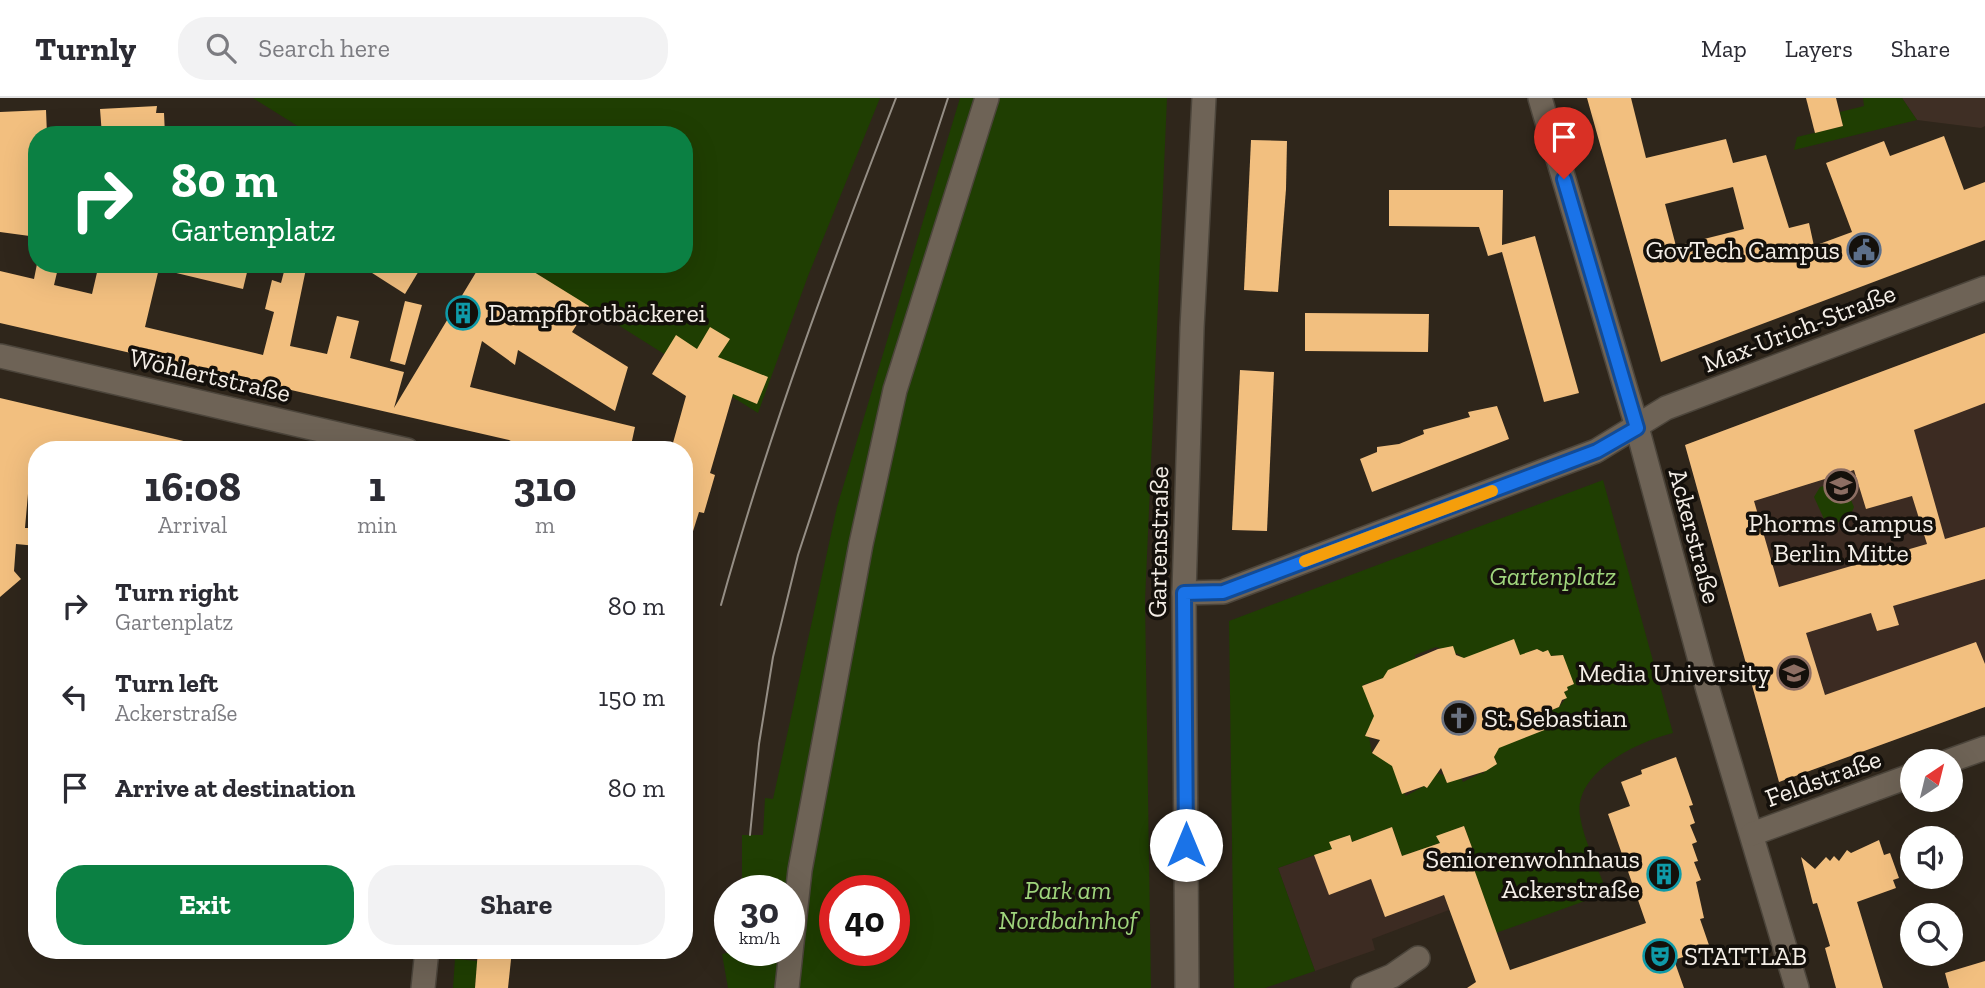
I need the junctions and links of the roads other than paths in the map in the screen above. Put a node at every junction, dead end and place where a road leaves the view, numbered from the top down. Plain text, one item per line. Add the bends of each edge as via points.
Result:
1 (987, 98) edge
2 (1204, 98) edge
3 (1541, 98) edge
4 (1985, 288) edge
5 (0, 356) edge
6 (1637, 428) junction
7 (368, 441) edge
8 (1184, 593) junction
9 (1985, 748) edge
10 (1964, 756) edge
11 (1900, 780) edge
12 (1752, 834) junction
13 (1418, 958) dead end
14 (426, 959) edge
15 (423, 988) edge
16 (787, 988) edge
17 (1187, 988) edge
18 (1363, 988) edge
19 (1797, 988) edge

1 - 16 street via 895,390 863,531 800,870
2 - 8 street, Gartenstraße
3 - 6 street, Ackerstraße
4 - 6 street, Max-Urich-Straße via 1666,408
5 - 7 street, Wöhlertstraße
6 - 8 street via 1597,451 1223,592
6 - 12 street, Ackerstraße
8 - 17 street, Gartenstraße
9 - 10 street
11 - 12 street, Feldstraße
12 - 19 street, Ackerstraße
13 - 18 street
14 - 15 street

